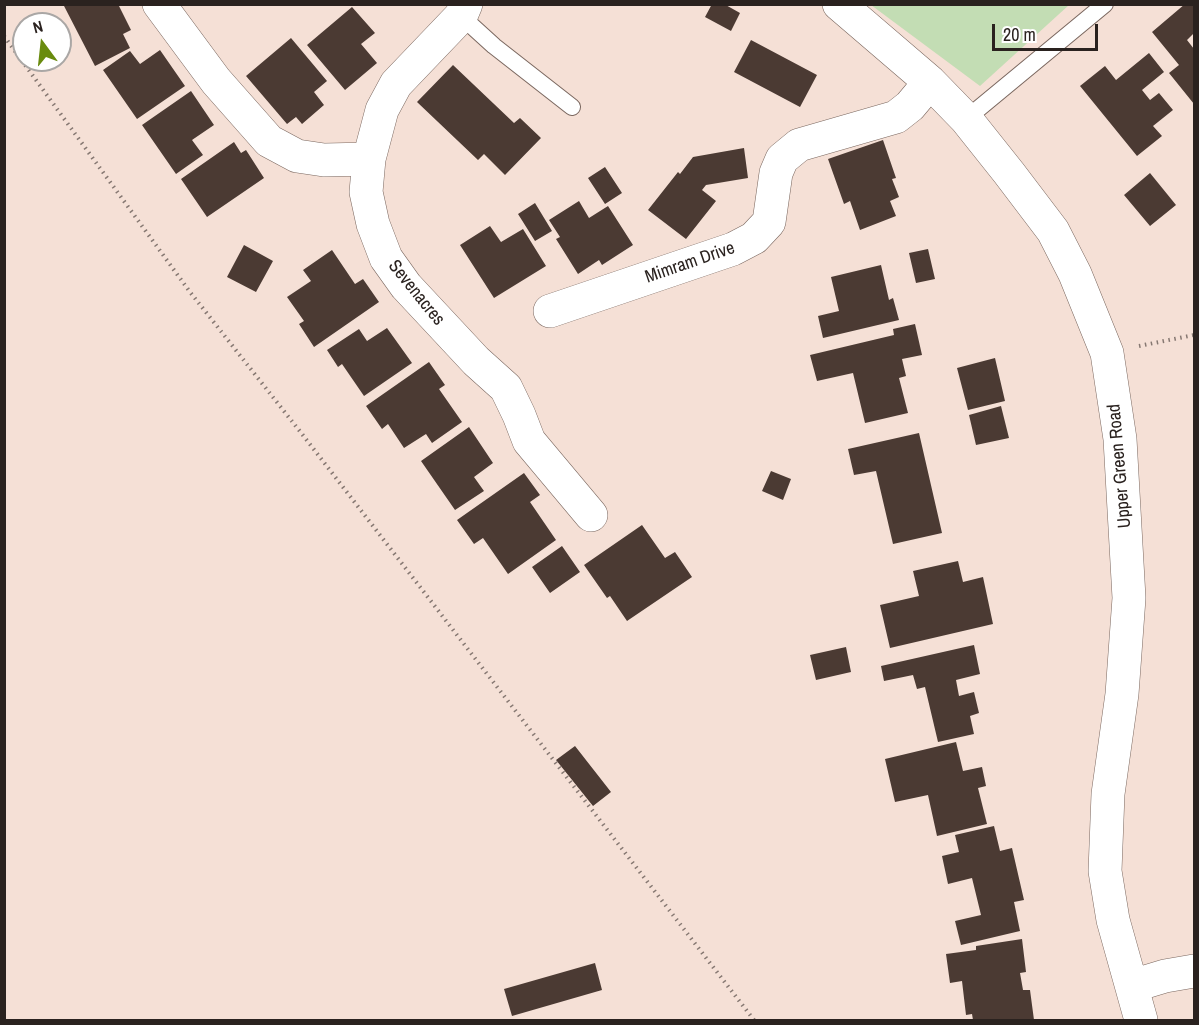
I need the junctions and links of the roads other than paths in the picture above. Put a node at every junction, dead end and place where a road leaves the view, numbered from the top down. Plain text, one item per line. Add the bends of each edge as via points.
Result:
1 (159, 4) edge
2 (839, 4) edge
3 (1105, 4) edge
4 (463, 10) edge
5 (930, 82) junction
6 (572, 107) dead end
7 (966, 119) junction
8 (369, 159) junction
9 (550, 311) dead end
10 (591, 515) dead end
11 (1194, 971) edge
12 (1132, 986) junction
13 (1141, 1020) edge

1 - 8 street via 216,81 269,141 297,156
2 - 5 street, Upper Green Road
3 - 7 lane
4 - 6 lane, Sevenacres via 494,46
4 - 8 street, Sevenacres via 396,84 382,110
5 - 7 street, Upper Green Road
5 - 9 street, Mimram Drive via 896,117 799,145 782,159 776,173 769,222 754,238 733,249
7 - 12 street, Upper Green Road via 1053,231 1107,353 1120,439 1129,598 1122,694 1108,794 1105,871 1113,920
8 - 10 street, Sevenacres via 366,192 386,258 406,286 476,362 506,388 529,441
11 - 12 street
12 - 13 street, Upper Green Road

